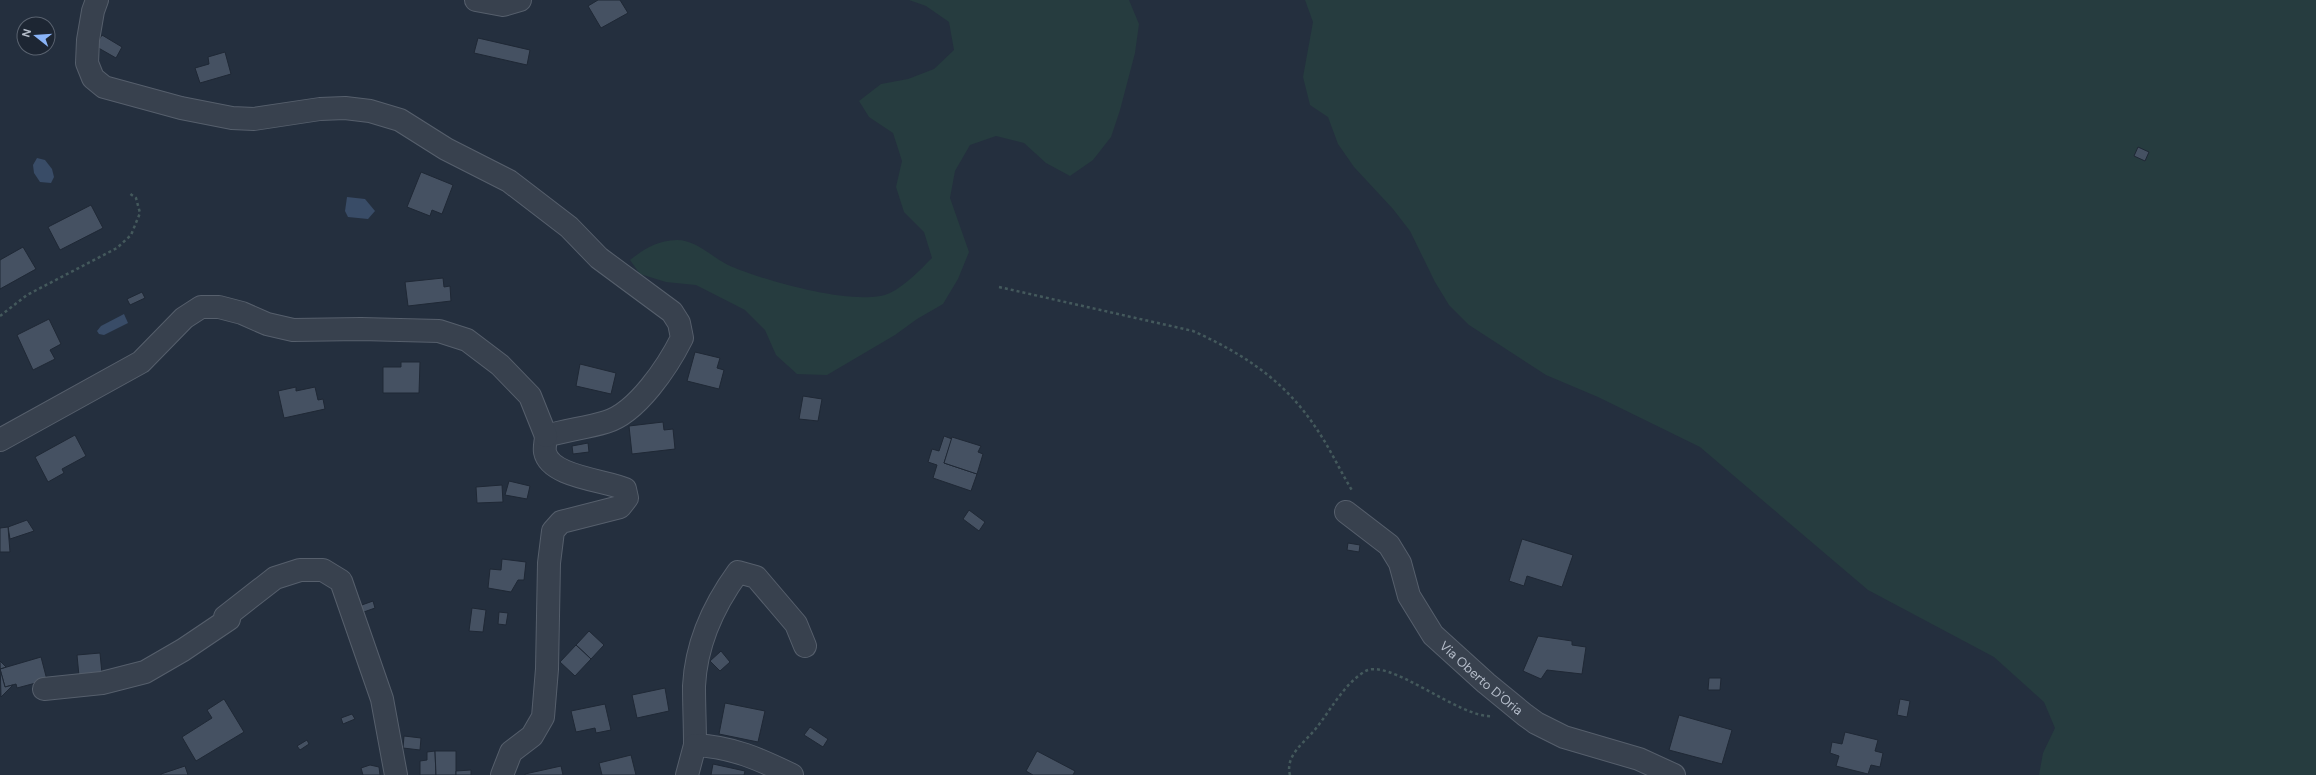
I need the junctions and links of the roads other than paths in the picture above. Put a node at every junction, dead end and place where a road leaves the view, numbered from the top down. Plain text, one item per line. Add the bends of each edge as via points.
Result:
1 (97, 0) edge
2 (476, 0) edge
3 (520, 0) edge
4 (546, 436) junction
5 (0, 440) edge
6 (1351, 505) road end
7 (805, 646) dead end
8 (44, 689) dead end
9 (695, 745) junction
10 (396, 775) edge
11 (502, 775) edge
12 (687, 775) edge
13 (792, 775) edge
14 (1674, 775) edge

1 - 4 street via 88,40 88,63 93,78 104,87 181,108 232,118 254,119 320,109 345,108 370,111 400,120 446,149 509,181 569,227 599,258 672,312 679,324 682,338 657,380 628,410 607,422
2 - 3 street via 502,5
4 - 5 street via 530,396 500,365 467,340 439,331 361,328 293,330 219,307 201,307 184,318 141,362
4 - 11 street via 545,452 553,464 566,472 624,489 627,498 620,507 561,522 553,531 549,563 547,669 543,718 532,736 511,752
6 - 14 street, Via Oberto D'Oria via 1389,545 1400,563 1409,596 1433,634 1486,683 1536,723 1564,737 1639,759
7 - 9 street via 796,624 756,577 738,572 727,587 704,632 694,685
8 - 10 street via 102,683 145,672 228,619 225,617 275,578 300,570 323,570 340,581 351,606 382,699
9 - 12 street
9 - 13 street via 744,752

